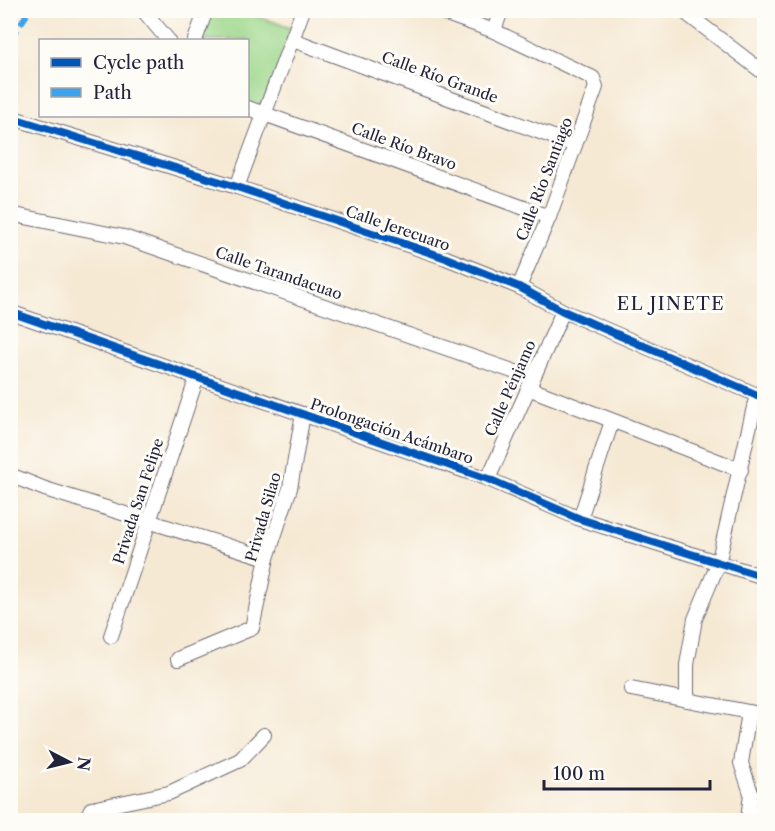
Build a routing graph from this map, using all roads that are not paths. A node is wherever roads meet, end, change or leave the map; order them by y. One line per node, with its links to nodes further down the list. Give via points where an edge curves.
1 (143, 10): 8 (street)
2 (206, 10): 9 (street)
3 (303, 10): 10 (street)
4 (435, 10): 7 (street)
5 (501, 10): 7 (street)
6 (682, 10): 11 (street)
7 (494, 31): 15 (street, Calle Río Santiago, via 596,82)
8 (167, 39)
9 (195, 39)
10 (293, 40): 13 (street); 15 (street, Calle Río Grande)
11 (765, 73)
12 (249, 108): 13 (street, Calle Río Bravo)
13 (266, 114): 16 (street); 18 (street, Calle Río Bravo)
14 (10, 117): 16 (street, Calle Jerecuaro)
15 (575, 145): 18 (street, Calle Río Santiago)
16 (237, 187): 19 (street, Calle Jerecuaro)
17 (10, 214): 23 (street, Calle Tarandacuao, via 124,237)
18 (549, 217): 19 (street, Calle Río Santiago)
19 (519, 287): 20 (street, Calle Jerecuaro)
20 (563, 310): 23 (street, Calle Pénjamo); 24 (street, Calle Jerecuaro)
21 (10, 312): 22 (street, Prolongación Acámbaro)
22 (197, 377): 25 (street, Prolongación Acámbaro); 31 (street, Privada San Felipe)
23 (531, 383): 26 (street, Calle Tarandacuao); 29 (street, Calle Pénjamo)
24 (761, 396): 27 (street)
25 (303, 414): 29 (street, Prolongación Acámbaro); 32 (street, Privada Silao, via 290,488)
26 (612, 421): 27 (street, Calle Tarandacuao); 30 (street)
27 (741, 470): 33 (street)
28 (10, 475): 31 (street)
29 (488, 479): 30 (street, Prolongación Acámbaro)
30 (580, 519): 33 (street, Prolongación Acámbaro)
31 (149, 522): 32 (street); 35 (street, Privada San Felipe)
32 (267, 558): 36 (street, Privada Silao, via 252,628)
33 (718, 564): 34 (street, Prolongación Acámbaro); 38 (street, via 695,619 687,665)
34 (765, 577)
35 (111, 636)
36 (178, 659)
37 (631, 688): 38 (street)
38 (687, 700): 39 (street)
39 (749, 712): 40 (street); 43 (street, via 741,763 751,793)
40 (765, 715)
41 (264, 735): 42 (street, via 240,760 169,793 91,809)
42 (86, 820)
43 (748, 820)

